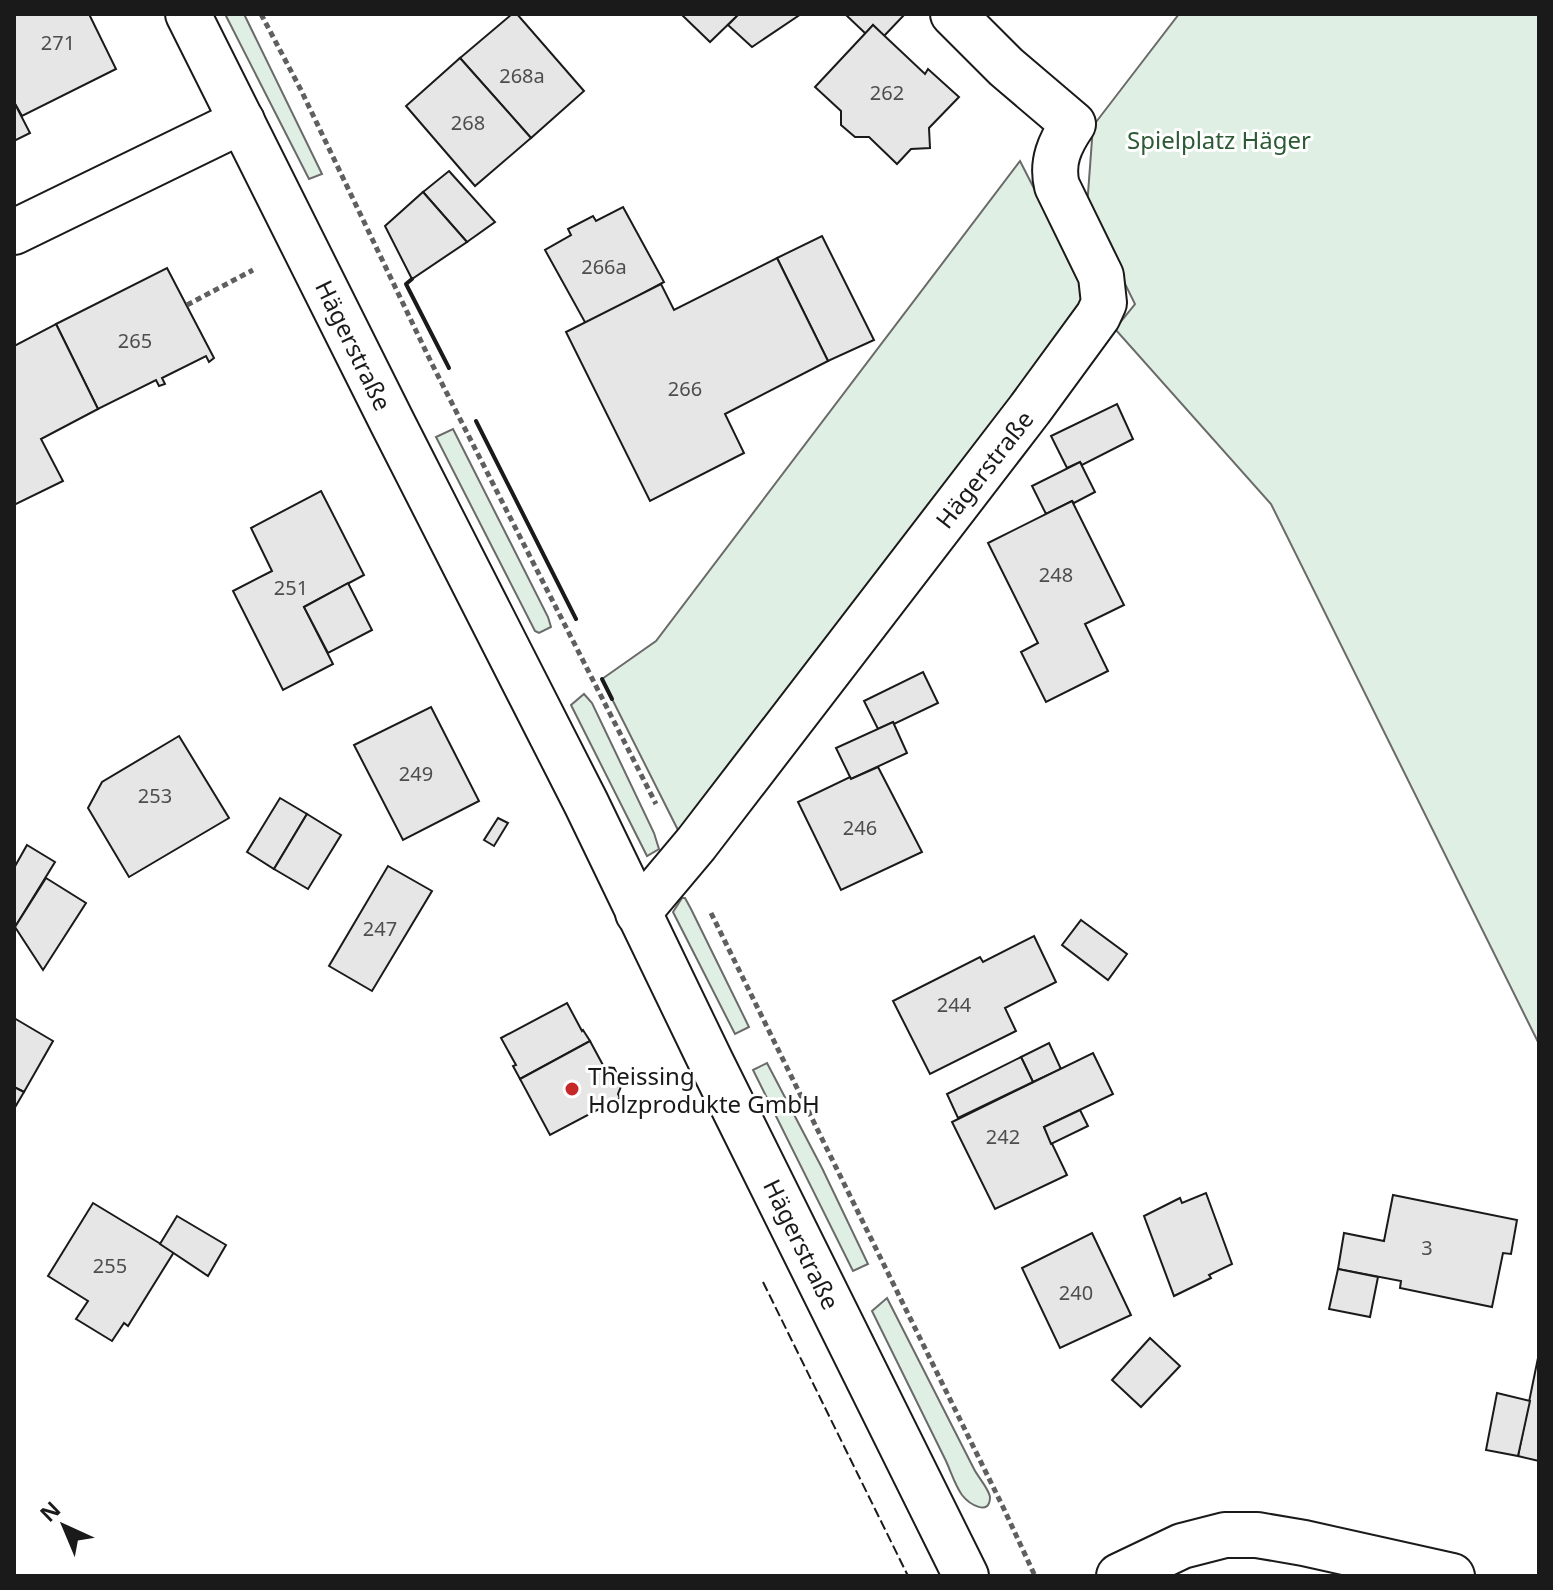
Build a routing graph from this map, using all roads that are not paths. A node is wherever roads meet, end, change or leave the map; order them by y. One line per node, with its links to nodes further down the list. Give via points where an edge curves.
1 (188, 14): 3 (main road, Hägerstraße)
2 (953, 14): 5 (main road, Hägerstraße, via 1073,124 1064,136 1054,173 1101,276 1104,303 1039,396)
3 (242, 121): 4 (main road); 5 (main road, Hägerstraße)
4 (14, 232)
5 (638, 913): 6 (main road, Hägerstraße)
6 (966, 1576)
7 (1119, 1576): 8 (main road, via 1182,1546 1225,1535 1257,1535)
8 (1452, 1576)

